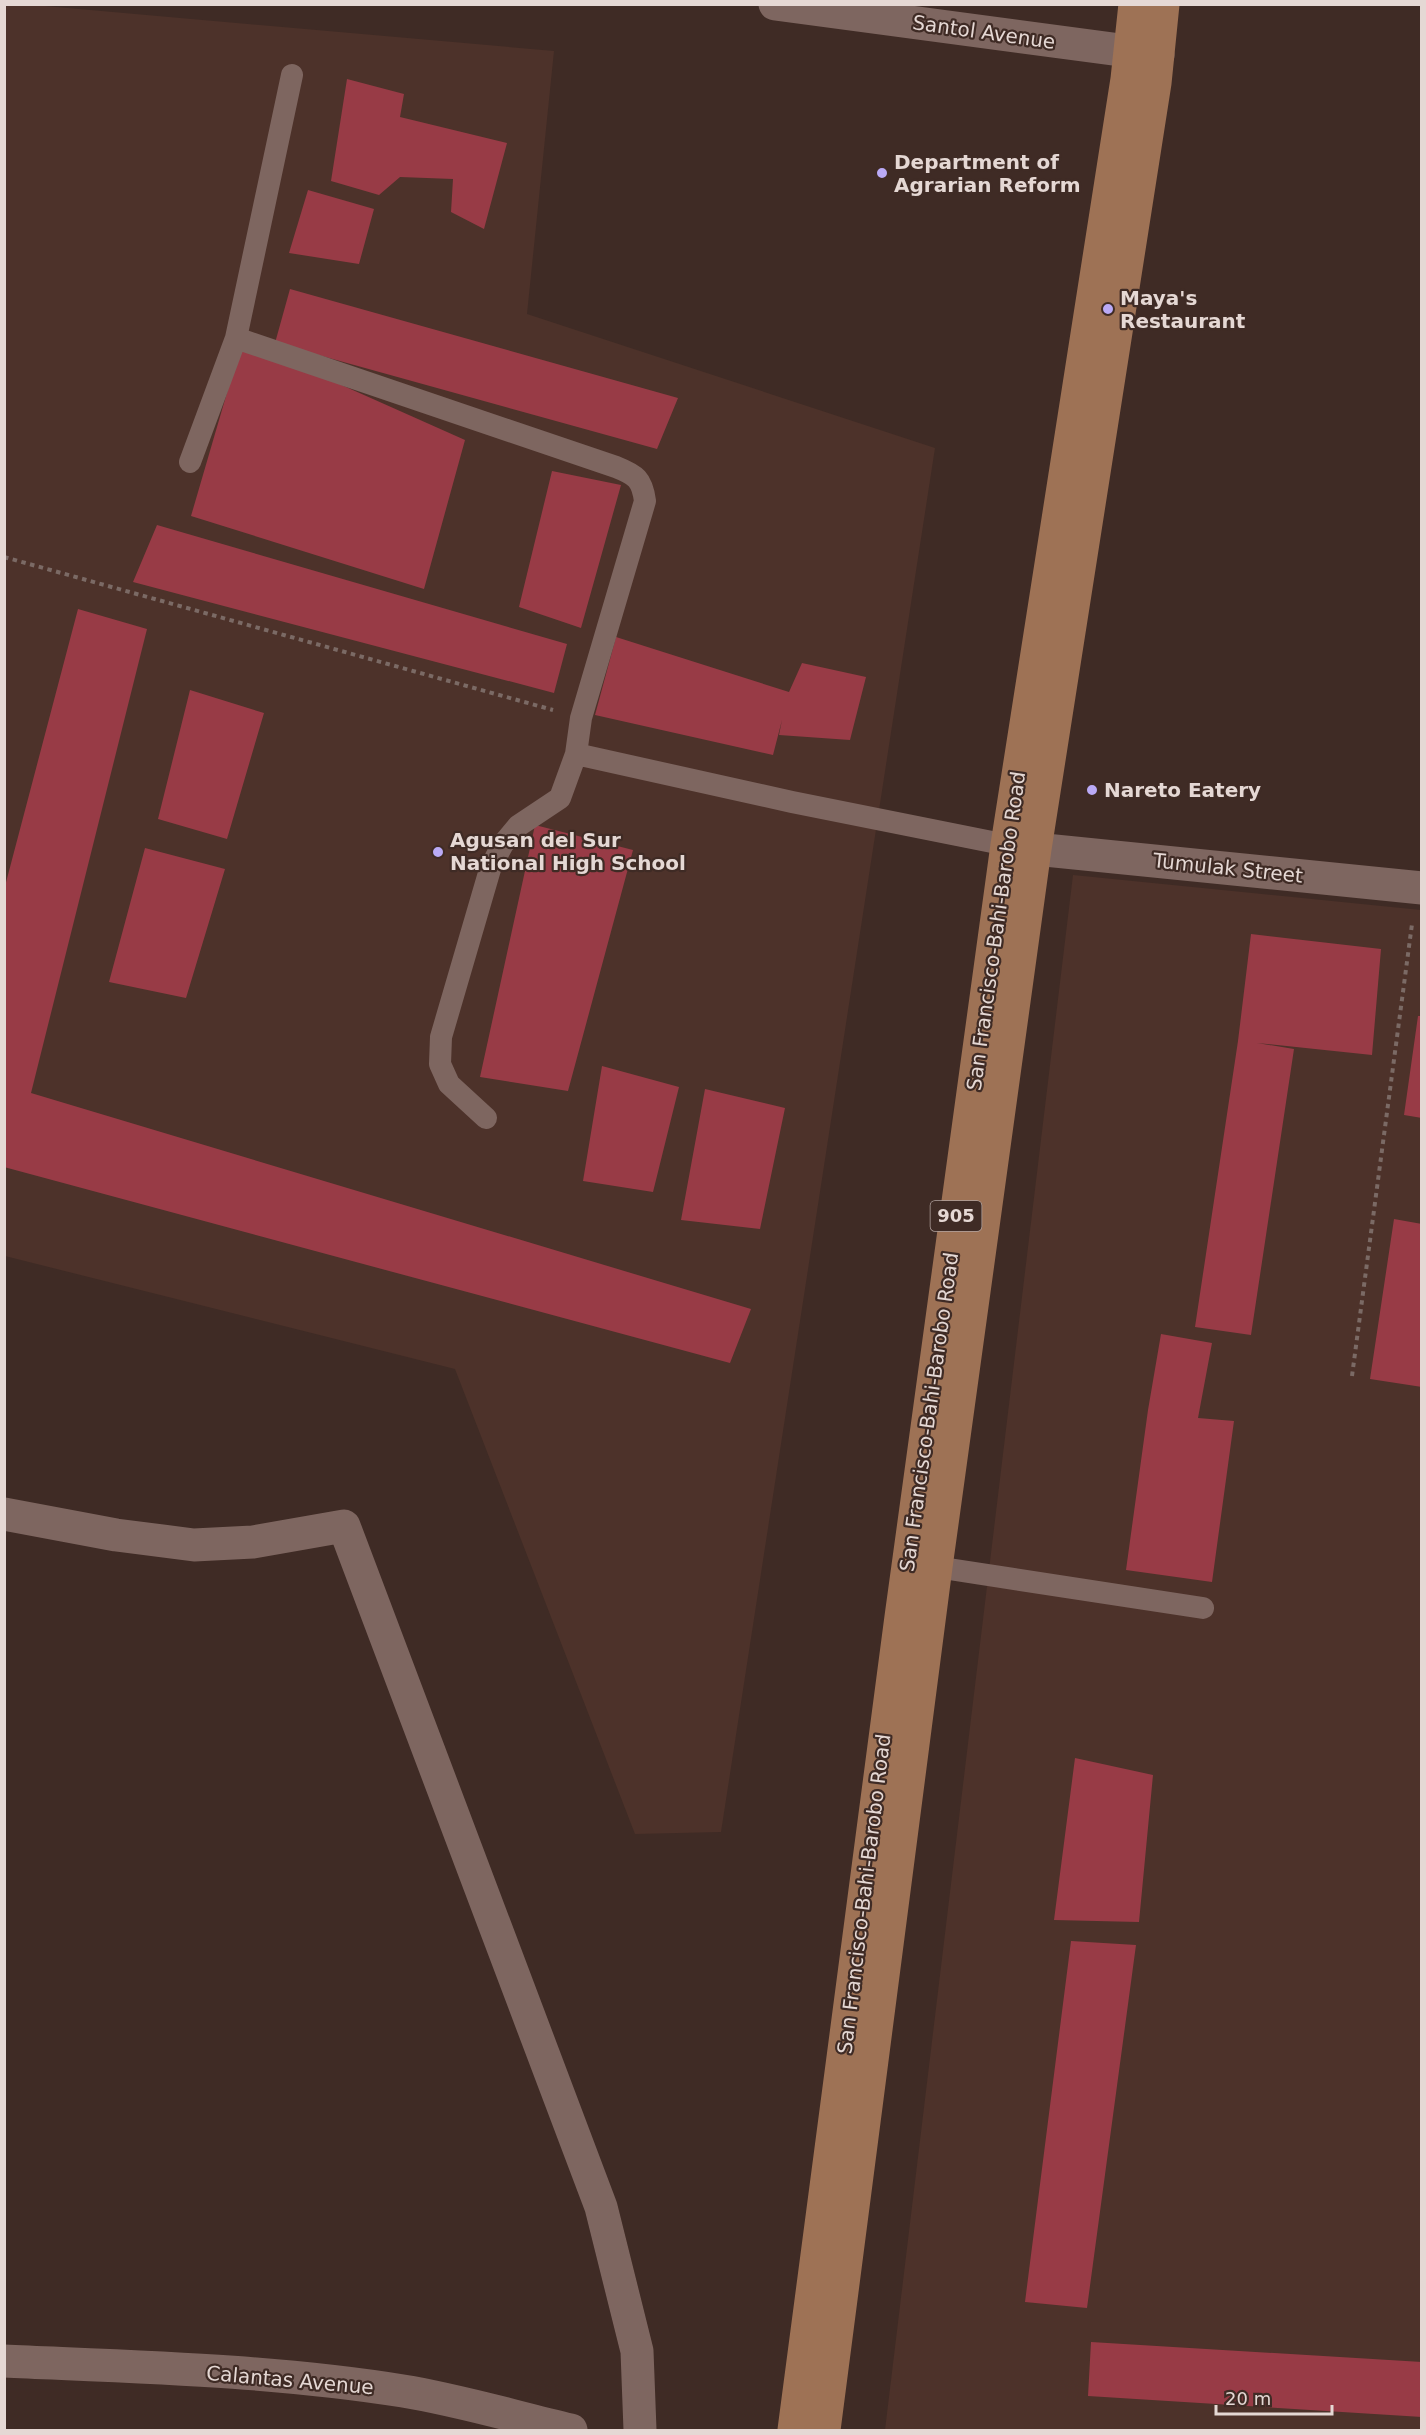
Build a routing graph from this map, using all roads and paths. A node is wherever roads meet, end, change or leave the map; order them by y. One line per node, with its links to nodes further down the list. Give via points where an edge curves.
1 (775, 4): 4 (street, Santol Avenue)
2 (1135, 4): 4 (main road, San Francisco-Bahi-Barobo Road / 905)
3 (1163, 4): 4 (main road, San Francisco-Bahi-Barobo Road / 905)
4 (1143, 53): 11 (main road, San Francisco-Bahi-Barobo Road / 905, via 1123,103)
5 (292, 75): 6 (lane)
6 (236, 338): 7 (lane); 9 (lane, via 632,473 643,485 645,501)
7 (190, 462)
8 (4, 557): 9 (path)
9 (581, 718): 10 (lane)
10 (576, 754): 11 (lane); 13 (lane, via 560,798 518,826 491,866 441,1037 440,1064 449,1084)
11 (1021, 847): 12 (street, Tumulak Street); 16 (main road, San Francisco-Bahi-Barobo Road / 905); 21 (main road, San Francisco-Bahi-Barobo Road / 905, via 905,1585)
12 (1419, 888): 14 (path)
13 (486, 1118)
14 (1352, 1376)
15 (4, 1514): 20 (street, via 194,1545 253,1542 344,1526 601,2207 637,2351)
16 (936, 1567): 17 (lane); 22 (main road, San Francisco-Bahi-Barobo Road / 905)
17 (1203, 1608)
18 (4, 2361): 19 (street, Calantas Avenue, via 229,2373 404,2391)
19 (571, 2430)
20 (640, 2430)
21 (794, 2430)
22 (824, 2430)

